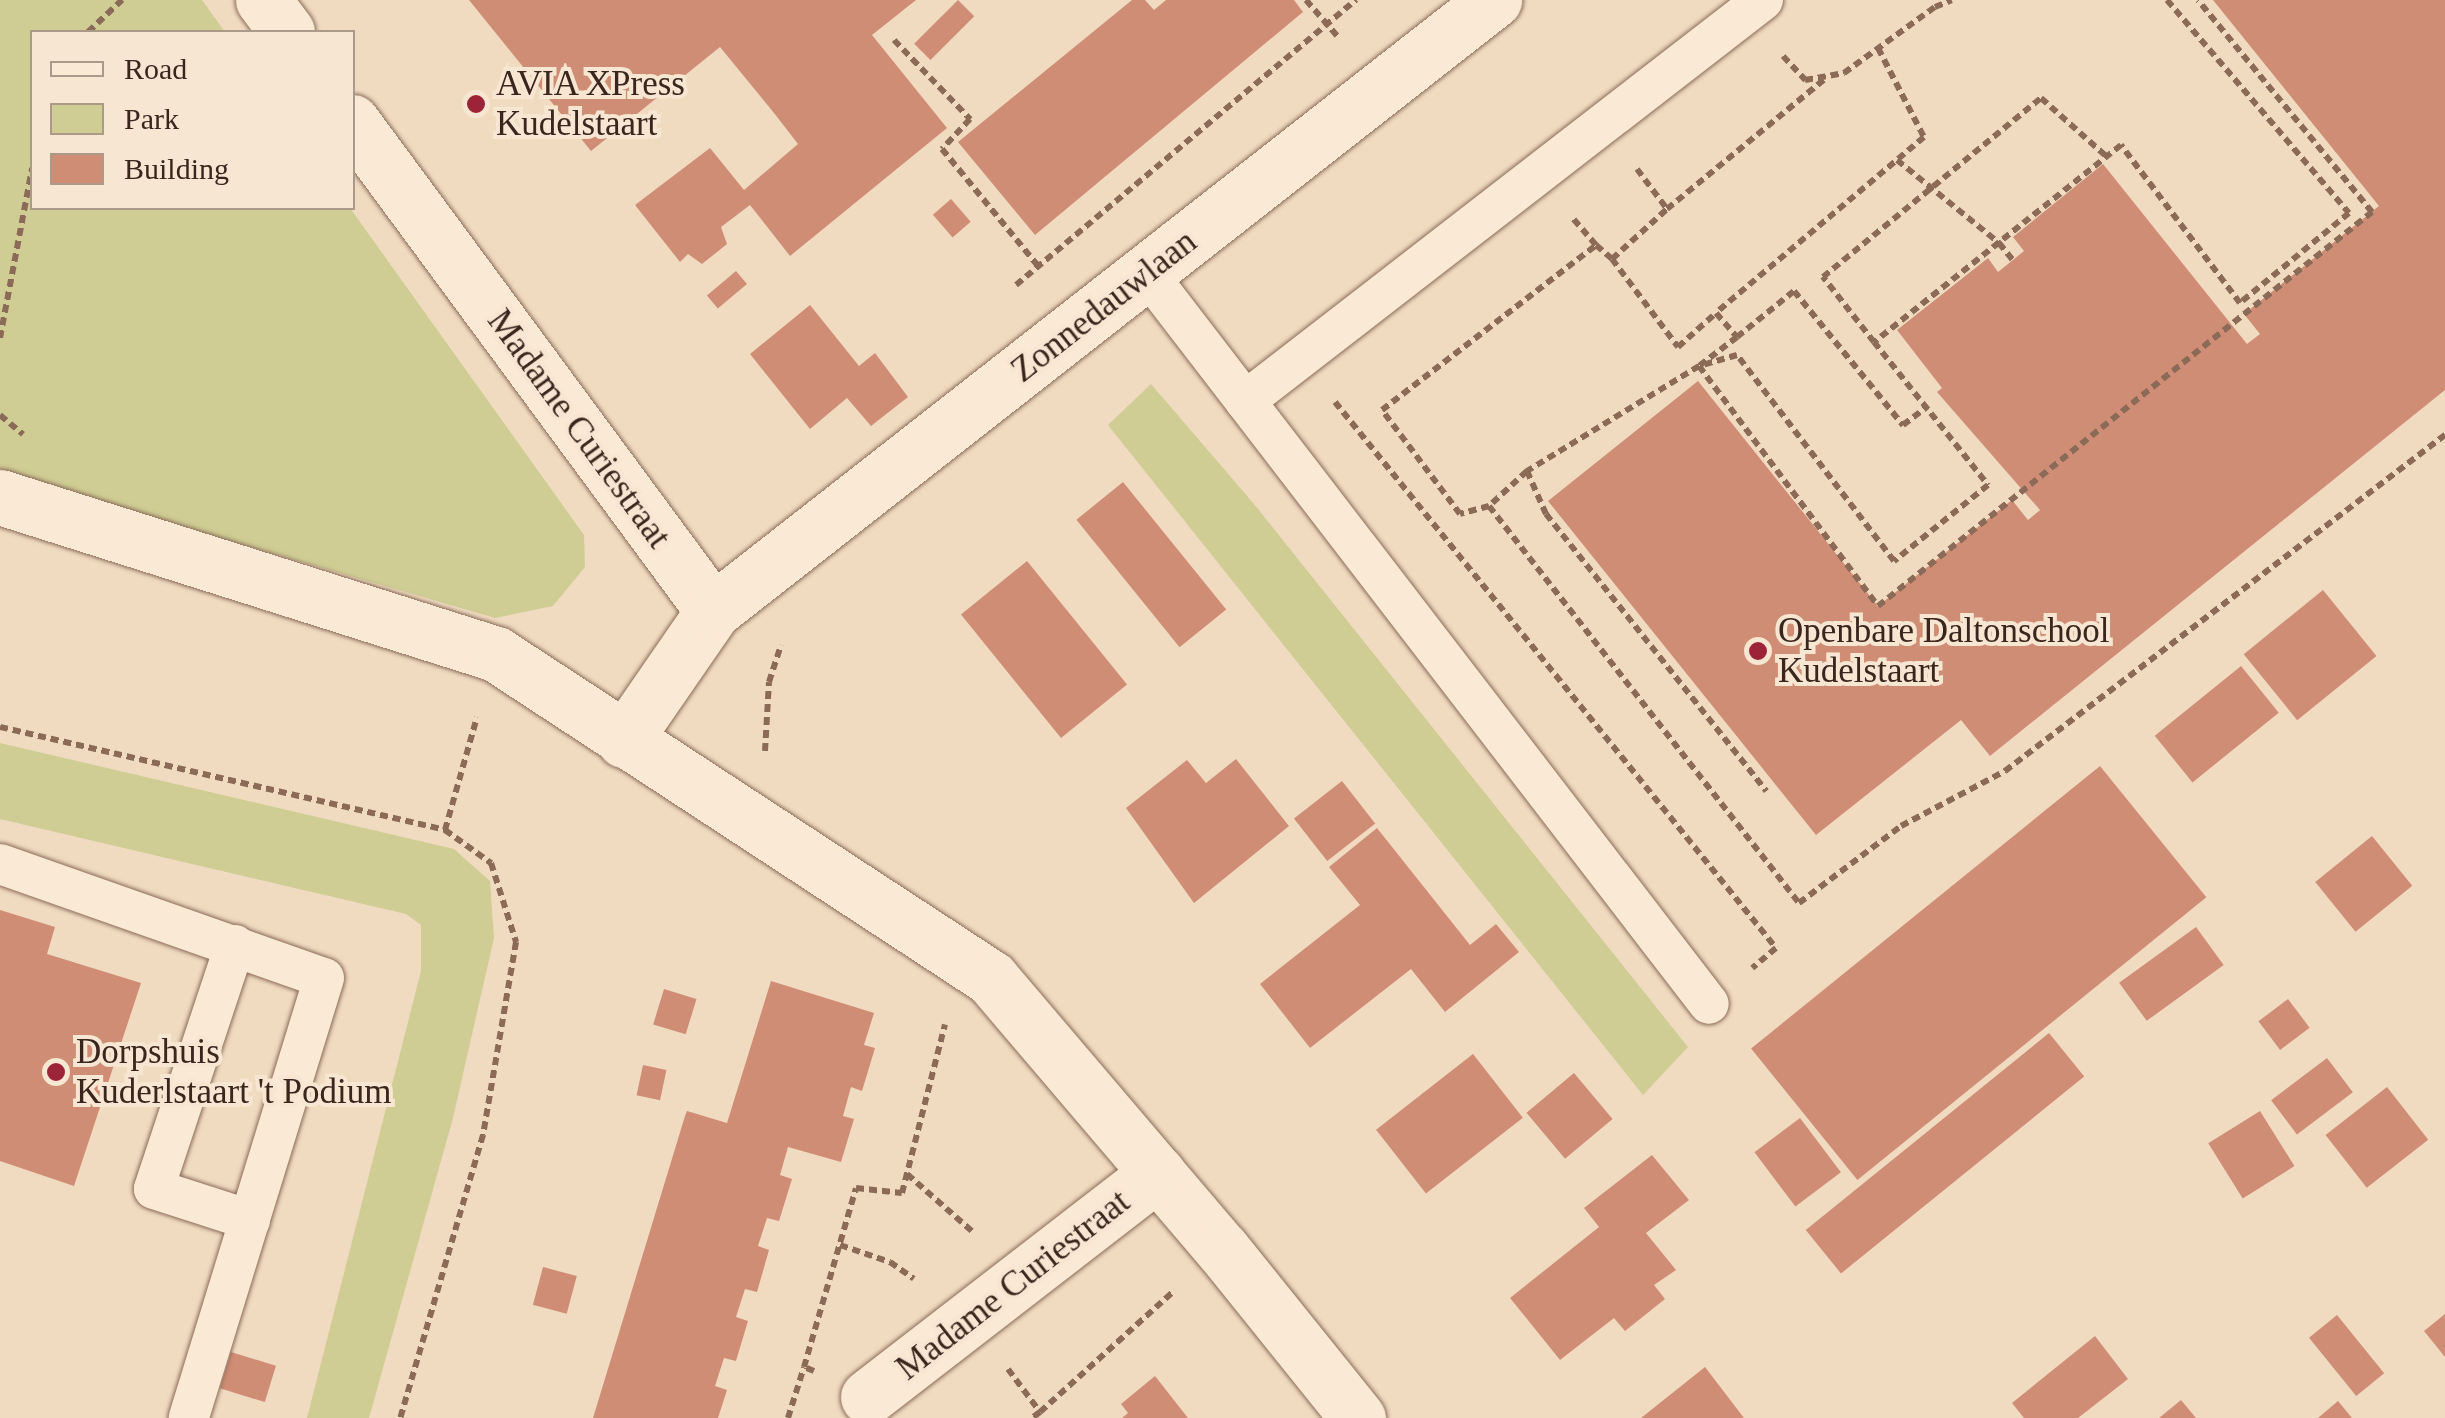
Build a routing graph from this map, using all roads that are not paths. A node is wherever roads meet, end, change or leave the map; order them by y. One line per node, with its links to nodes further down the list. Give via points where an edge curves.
1 (263, 0): 4 (street)
2 (1494, 0): 6 (street, Zonnedauwlaan)
3 (1754, 7): 7 (lane)
4 (286, 30)
5 (355, 126): 9 (street, Madame Curiestraat)
6 (1146, 272): 7 (lane); 9 (street, Zonnedauwlaan)
7 (1245, 401): 13 (lane)
8 (0, 497): 10 (street, Madame Curiestraat, via 496,654)
9 (713, 611): 10 (street)
10 (624, 740): 14 (street, Madame Curiestraat, via 991,978)
11 (0, 864): 12 (lane)
12 (234, 945): 15 (lane, via 324,978); 15 (lane, via 154,1189)
13 (1709, 1004)
14 (1158, 1173): 16 (street, Madame Curiestraat); 18 (street, Madame Curiestraat)
15 (250, 1220): 17 (lane)
16 (868, 1397)
17 (189, 1418)
18 (1358, 1418)

